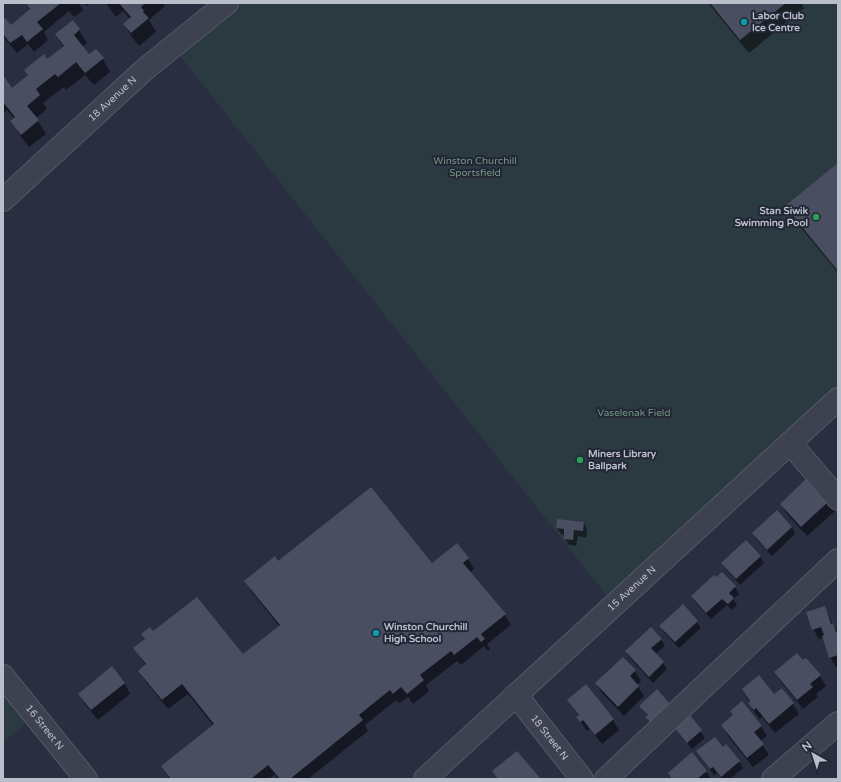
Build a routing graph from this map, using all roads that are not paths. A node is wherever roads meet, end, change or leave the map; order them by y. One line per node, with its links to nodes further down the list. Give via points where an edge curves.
1 (227, 3): 2 (street, 18 Avenue N, via 144,70)
2 (7, 188)
3 (838, 398): 4 (street, 15 Avenue N)
4 (790, 443): 5 (street); 8 (street, 15 Avenue N)
5 (838, 499)
6 (838, 560): 13 (street)
7 (3, 676): 10 (street, 16 Street N)
8 (516, 695): 11 (street, 15 Avenue N); 12 (street, 18 Street N)
9 (838, 723): 14 (street)
10 (86, 779)
11 (425, 779)
12 (582, 779)
13 (606, 779)
14 (772, 779)

